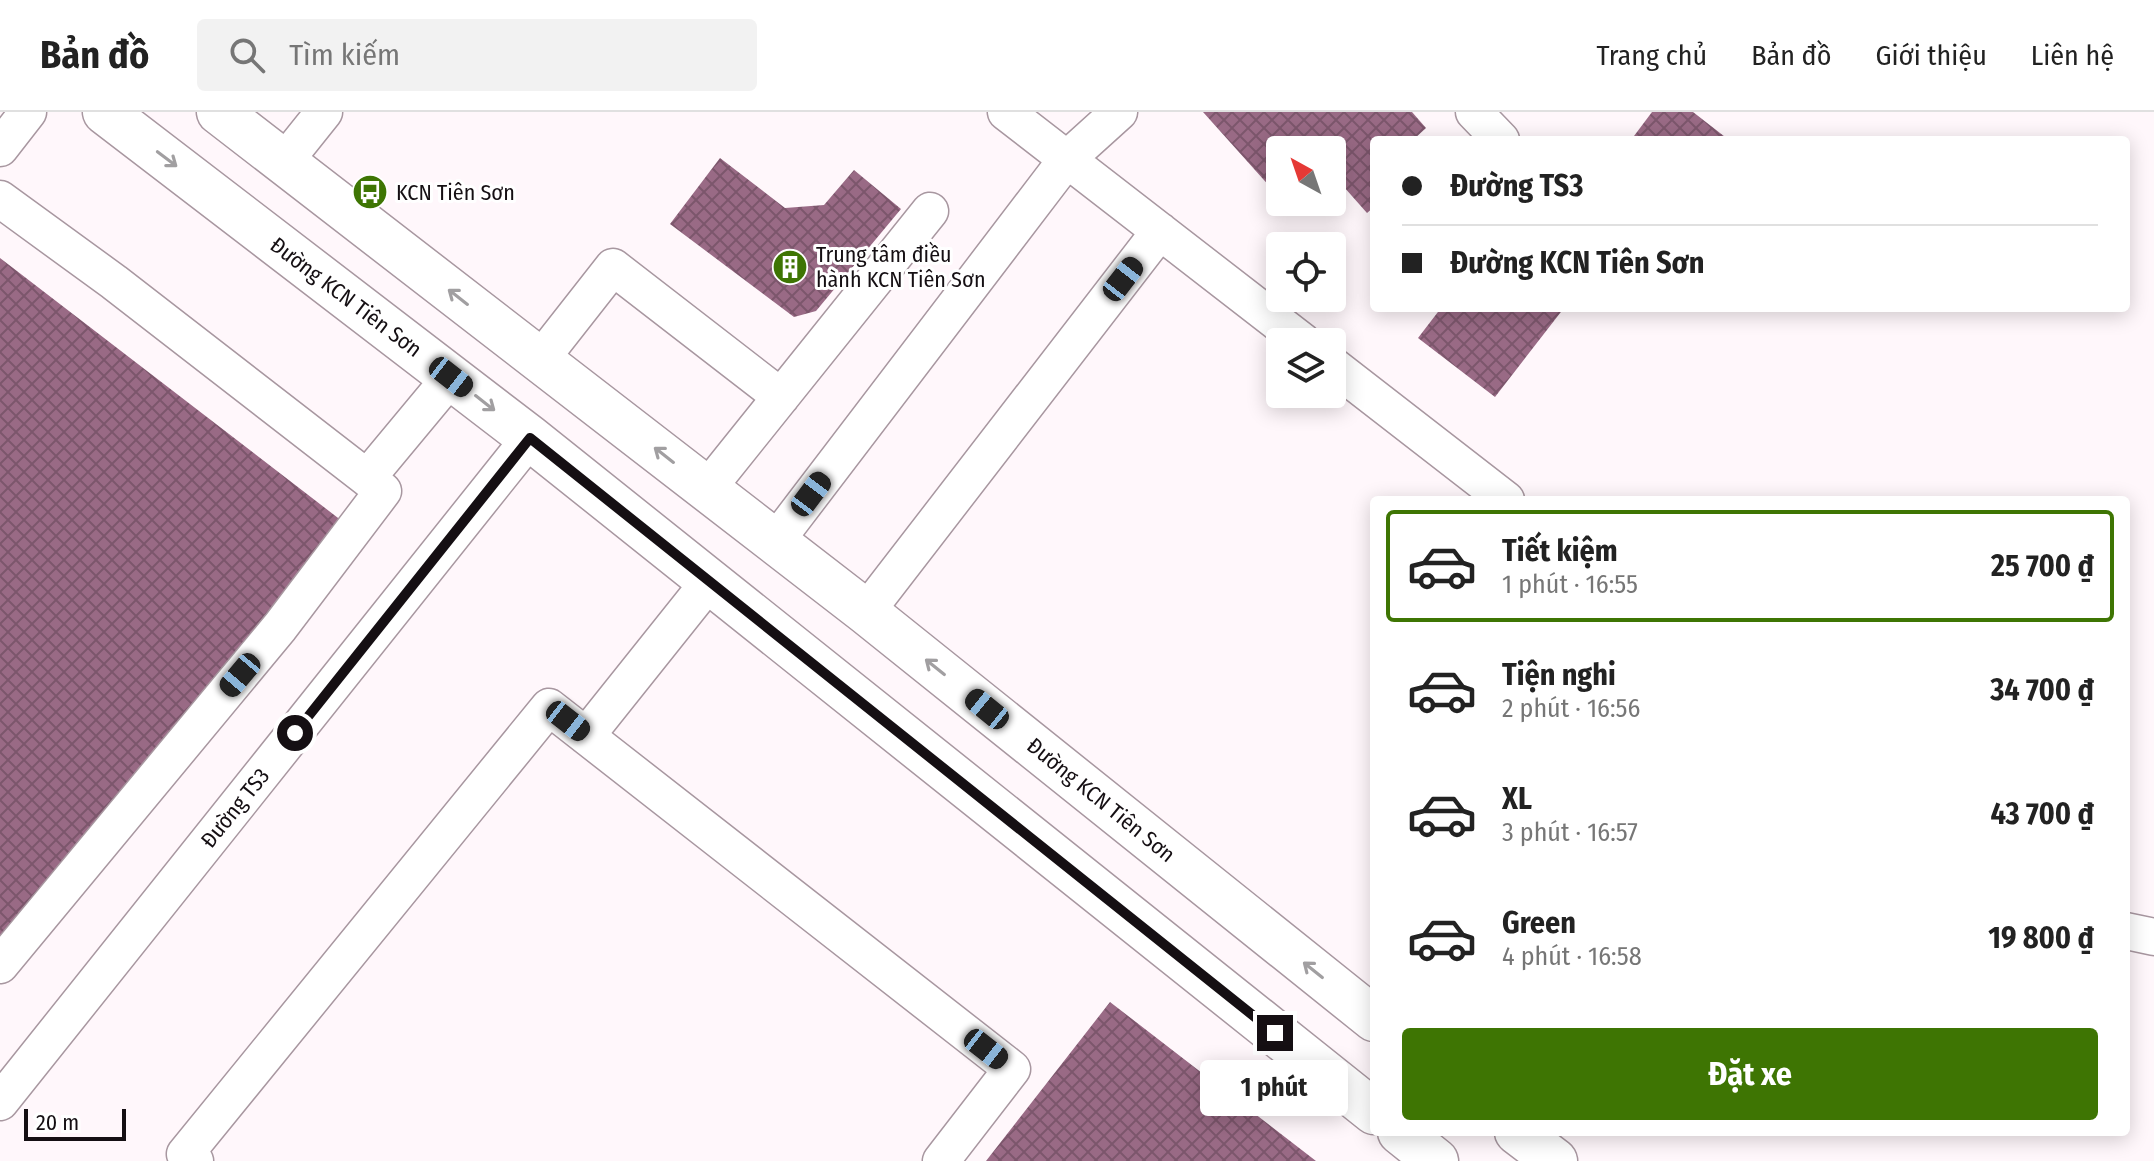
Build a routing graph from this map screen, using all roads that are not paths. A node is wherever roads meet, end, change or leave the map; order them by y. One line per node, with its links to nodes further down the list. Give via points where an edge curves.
1 (28, 112): 9 (street)
2 (105, 112): 18 (main road, Đường KCN Tiên Sơn, one-way to 18)
3 (219, 112): 11 (main road, Đường KCN Tiên Sơn)
4 (324, 112): 11 (street)
5 (1006, 112): 10 (street)
6 (1119, 112): 10 (street)
7 (1474, 112): 8 (street)
8 (1497, 136)
9 (0, 148)
10 (1067, 159): 14 (street); 24 (street)
11 (284, 162): 16 (main road, Đường KCN Tiên Sơn, one-way to 11)
12 (0, 199): 21 (street)
13 (930, 211): 19 (street)
14 (1160, 231): 15 (street); 26 (street)
15 (1285, 328)
16 (556, 373): 19 (street, via 613,267); 20 (main road); 22 (main road, Đường KCN Tiên Sơn, one-way to 16)
17 (1346, 376): 23 (street)
18 (451, 377): 20 (main road, Đường KCN Tiên Sơn, one-way to 20); 21 (street)
19 (781, 397): 22 (street)
20 (530, 438): 25 (main road, Đường KCN Tiên Sơn); 32 (street, Đường TS3)
21 (367, 478): 30 (street, via 383,491 280,627)
22 (707, 489): 24 (main road, Đường KCN Tiên Sơn)
23 (1501, 496)
24 (775, 542): 26 (main road, Đường KCN Tiên Sơn)
25 (709, 582): 27 (street); 33 (main road, Đường KCN Tiên Sơn)
26 (866, 612): 31 (main road, Đường KCN Tiên Sơn, one-way to 26)
27 (586, 736): 37 (street, via 549,707 185,1154); 38 (street, via 1012,1069)
28 (2130, 932): 29 (street)
29 (2154, 937)
30 (0, 965)
31 (1370, 1016)
32 (0, 1102)
33 (1370, 1109)
34 (1405, 1136): 39 (main road)
35 (1507, 1136): 40 (main road)
36 (1522, 1136): 41 (main road)
37 (195, 1161)
38 (941, 1161)
39 (1436, 1161)
40 (1528, 1161)
41 (1555, 1161)

